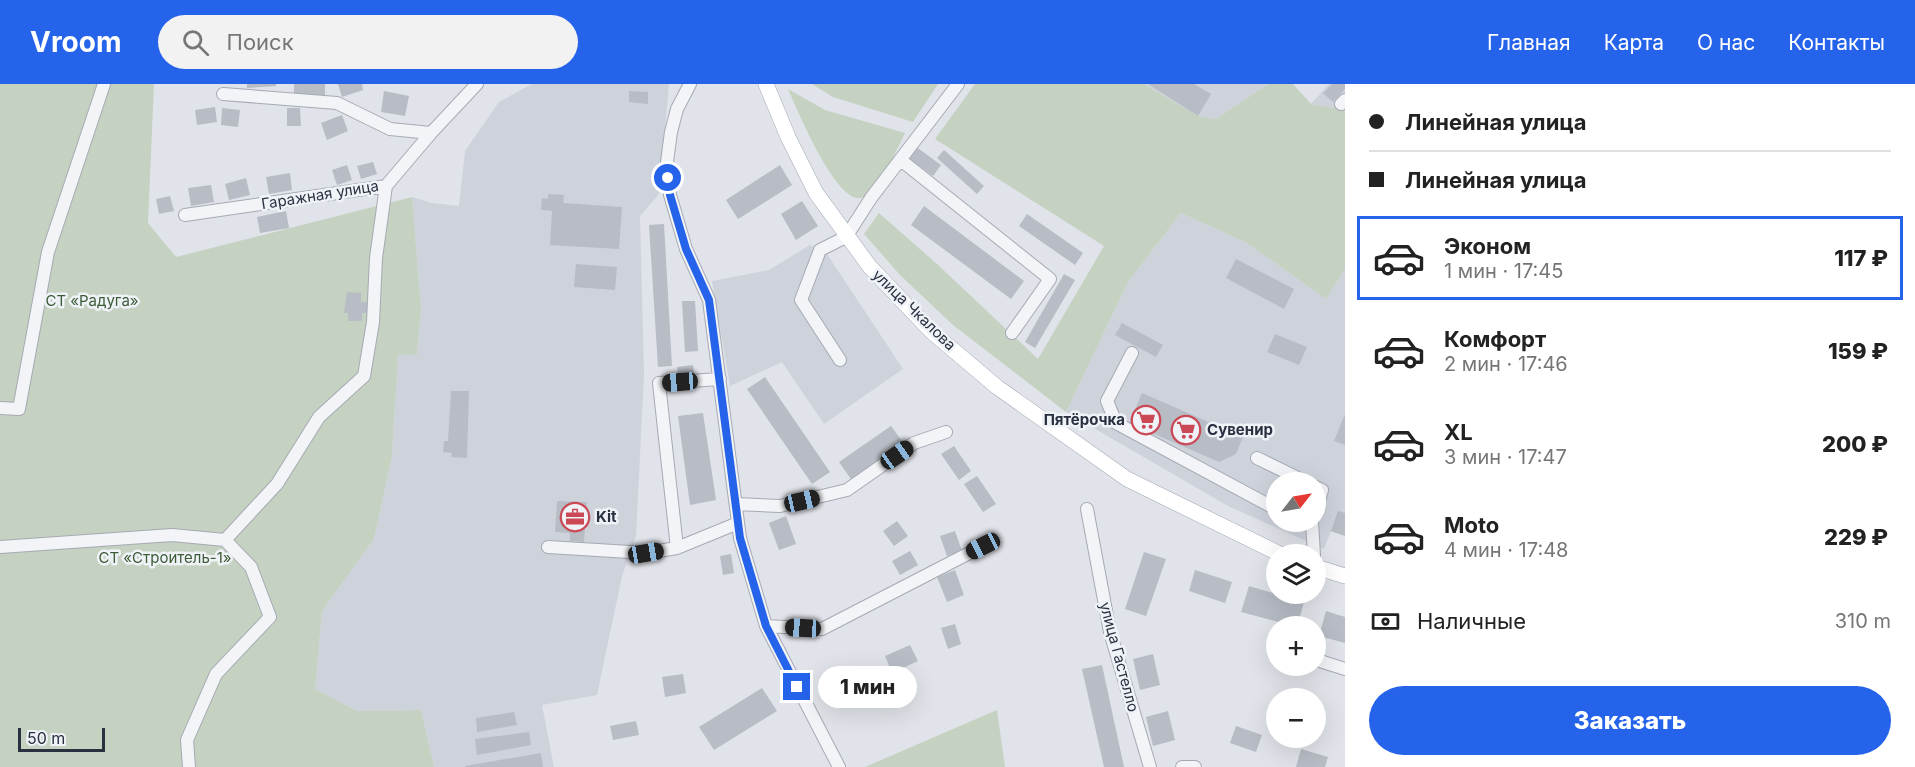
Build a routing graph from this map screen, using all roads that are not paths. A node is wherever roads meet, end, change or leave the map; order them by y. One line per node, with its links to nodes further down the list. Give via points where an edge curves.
1 (104, 84): 16 (street, via 48,252 19,409)
2 (477, 84): 7 (street, Гаражная улица)
3 (690, 84): 15 (street, via 671,132 667,162 670,195 686,249 709,300)
4 (766, 84): 11 (main road, улица Чкалова, via 816,193)
5 (958, 84): 8 (street)
6 (223, 94): 7 (street, via 337,104 390,129)
7 (431, 133): 9 (street, Гаражная улица)
8 (902, 161): 11 (street, via 871,198); 12 (street, via 1050,279)
9 (386, 186): 10 (street, Гаражная улица); 24 (street, via 364,376 319,417 277,484)
10 (185, 215)
11 (846, 237): 14 (street, via 820,250 801,300); 27 (main road, улица Чкалова, via 932,332 997,387 1127,479)
12 (1012, 333)
13 (1132, 353): 21 (street, via 1107,401 1116,423)
14 (840, 360)
15 (720, 379): 20 (street); 29 (street, via 659,383)
16 (0, 408)
17 (946, 432): 20 (street, via 914,443 847,490 780,506)
18 (1257, 458): 19 (street)
19 (1286, 472)
20 (736, 504): 23 (street)
21 (1266, 504)
22 (1087, 509): 37 (street, улица Гастелло, via 1110,632)
23 (738, 523): 29 (street); 32 (street)
24 (225, 540): 26 (street, via 172,535); 35 (street, via 251,567 270,617 216,674 187,740)
25 (983, 546): 32 (street, via 822,629)
26 (0, 547)
27 (1266, 547)
28 (548, 548): 29 (street, via 646,553)
29 (677, 548)
30 (1326, 570): 31 (main road)
31 (1345, 576)
32 (766, 626): 36 (street)
33 (1326, 663): 34 (street)
34 (1345, 669)
35 (189, 767)
36 (839, 767)
37 (1150, 767)
38 (1182, 767): 39 (street)
39 (1195, 767)

